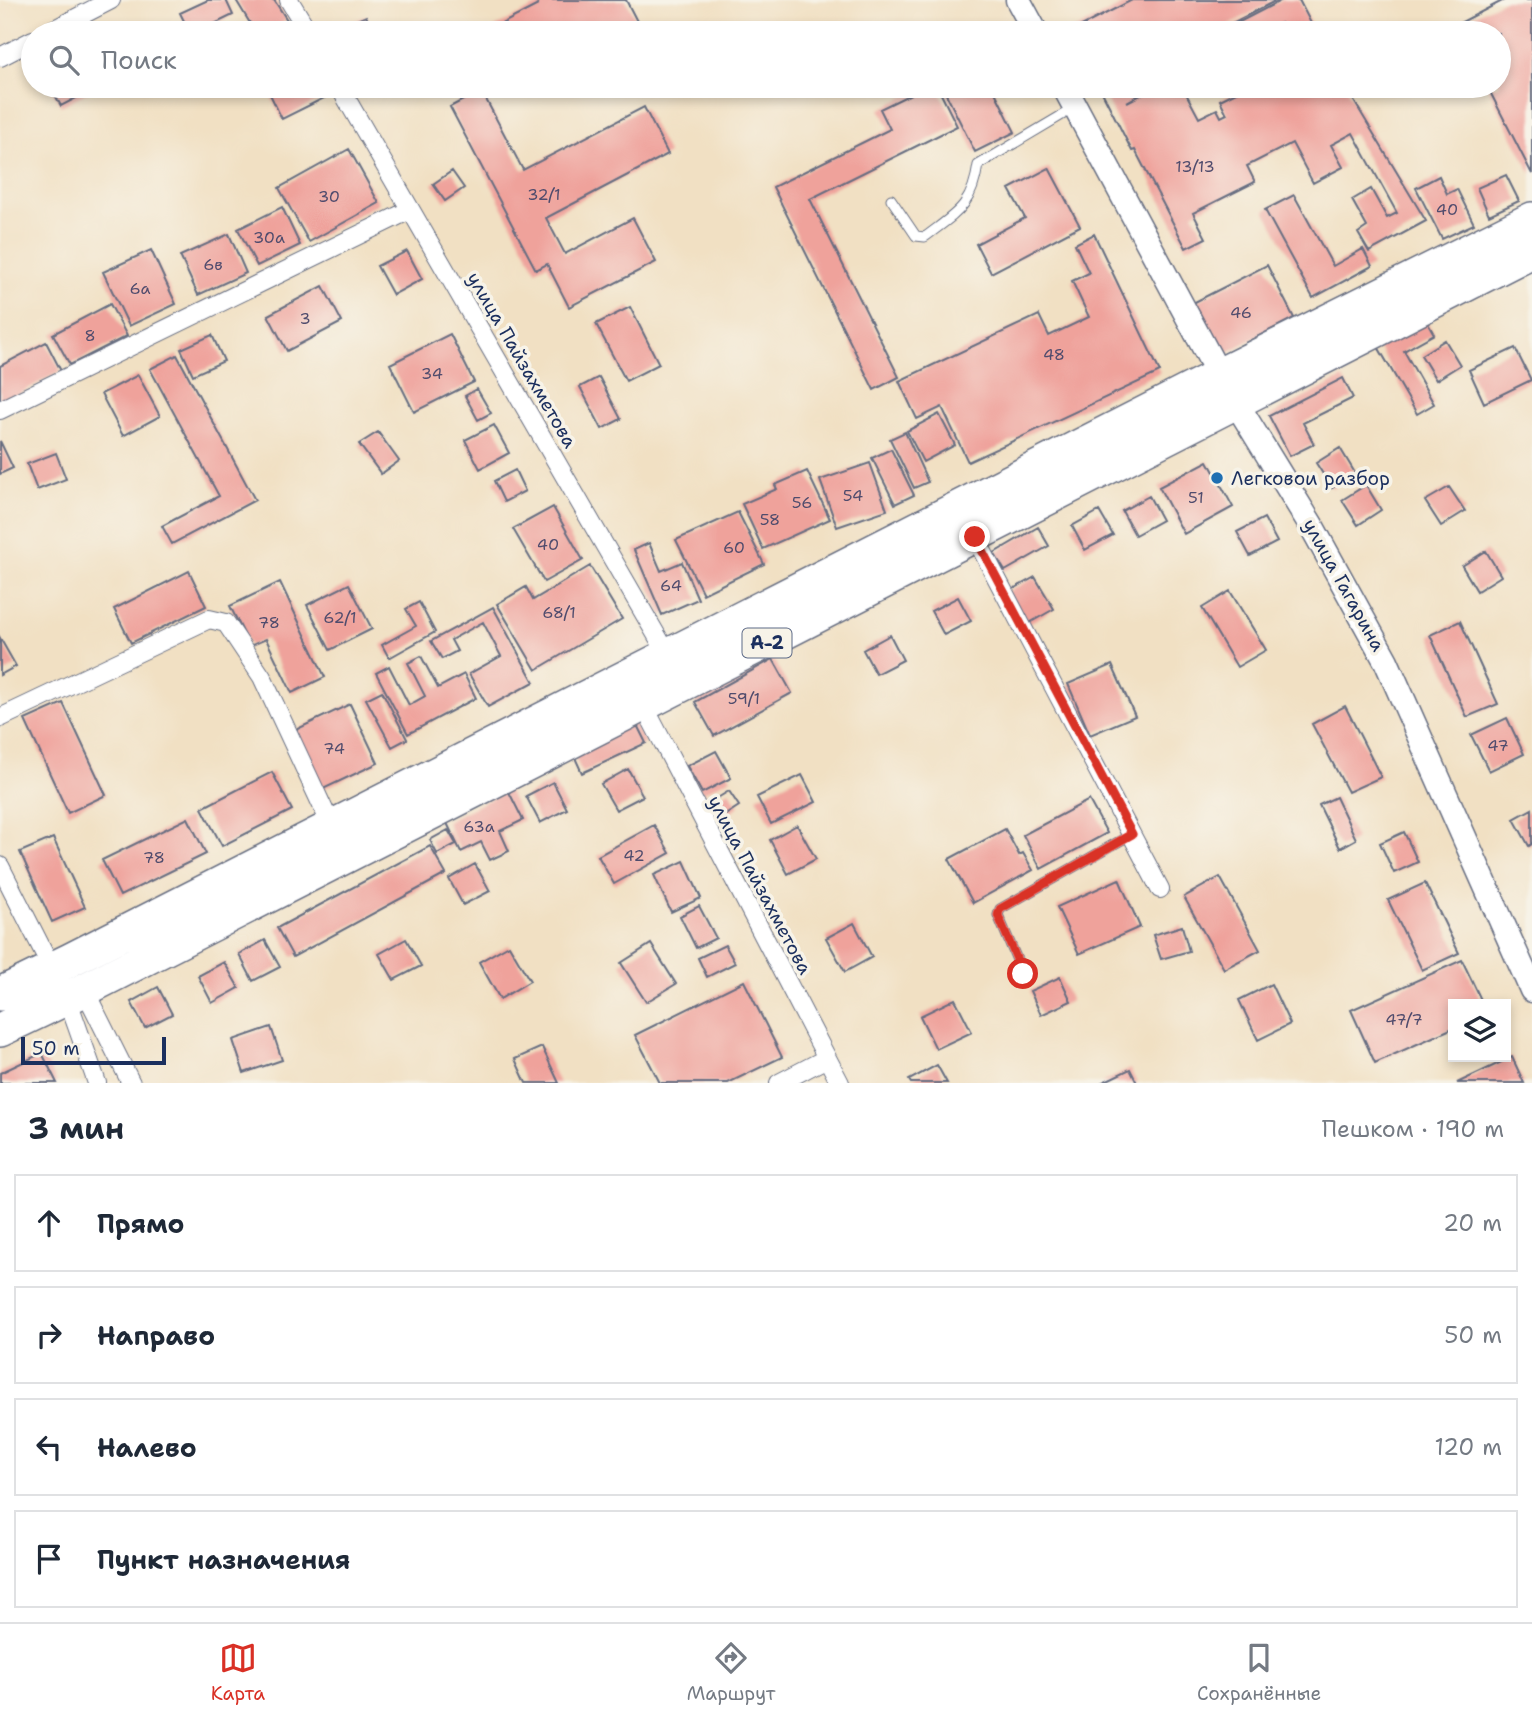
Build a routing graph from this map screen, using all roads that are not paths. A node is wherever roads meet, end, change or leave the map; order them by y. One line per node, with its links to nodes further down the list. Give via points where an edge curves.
1 (111, 0): 4 (street)
2 (289, 0): 5 (street)
3 (1018, 0): 6 (street)
4 (70, 21)
5 (302, 21)
6 (1029, 21)
7 (21, 46): 8 (street)
8 (0, 57)
9 (346, 98): 13 (street, улица Пайзахметова)
10 (1067, 98): 12 (lane, via 978,165 964,206 925,237 916,236)
11 (1071, 98): 16 (street, улица Гагарина)
12 (891, 199)
13 (410, 210): 18 (street); 20 (street, улица Пайзахметова)
14 (1532, 219): 16 (highway, A-2)
15 (1532, 251): 17 (highway, A-2)
16 (1219, 375): 17 (street, улица Гагарина); 20 (highway, A-2)
17 (1237, 404): 19 (highway, A-2); 29 (street, улица Гагарина, via 1386,661)
18 (0, 410)
19 (975, 537): 21 (highway, A-2); 24 (street)
20 (668, 655): 23 (highway, A-2)
21 (643, 706): 31 (highway, A-2); 33 (street, улица Пайзахметова)
22 (0, 718): 23 (street, via 209,619 226,624 262,677)
23 (332, 827): 27 (highway, A-2)
24 (1132, 834): 26 (street); 28 (lane, via 1000,909 998,915)
25 (0, 866): 27 (street)
26 (1160, 889)
27 (62, 964): 30 (highway, A-2); 31 (street)
28 (1023, 974)
29 (1532, 990)
30 (0, 994)
31 (76, 994): 32 (highway, A-2); 34 (street); 35 (street)
32 (0, 1030)
33 (827, 1058): 36 (street); 37 (street, улица Пайзахметова)
34 (97, 1083)
35 (131, 1083)
36 (779, 1083)
37 (840, 1083)

